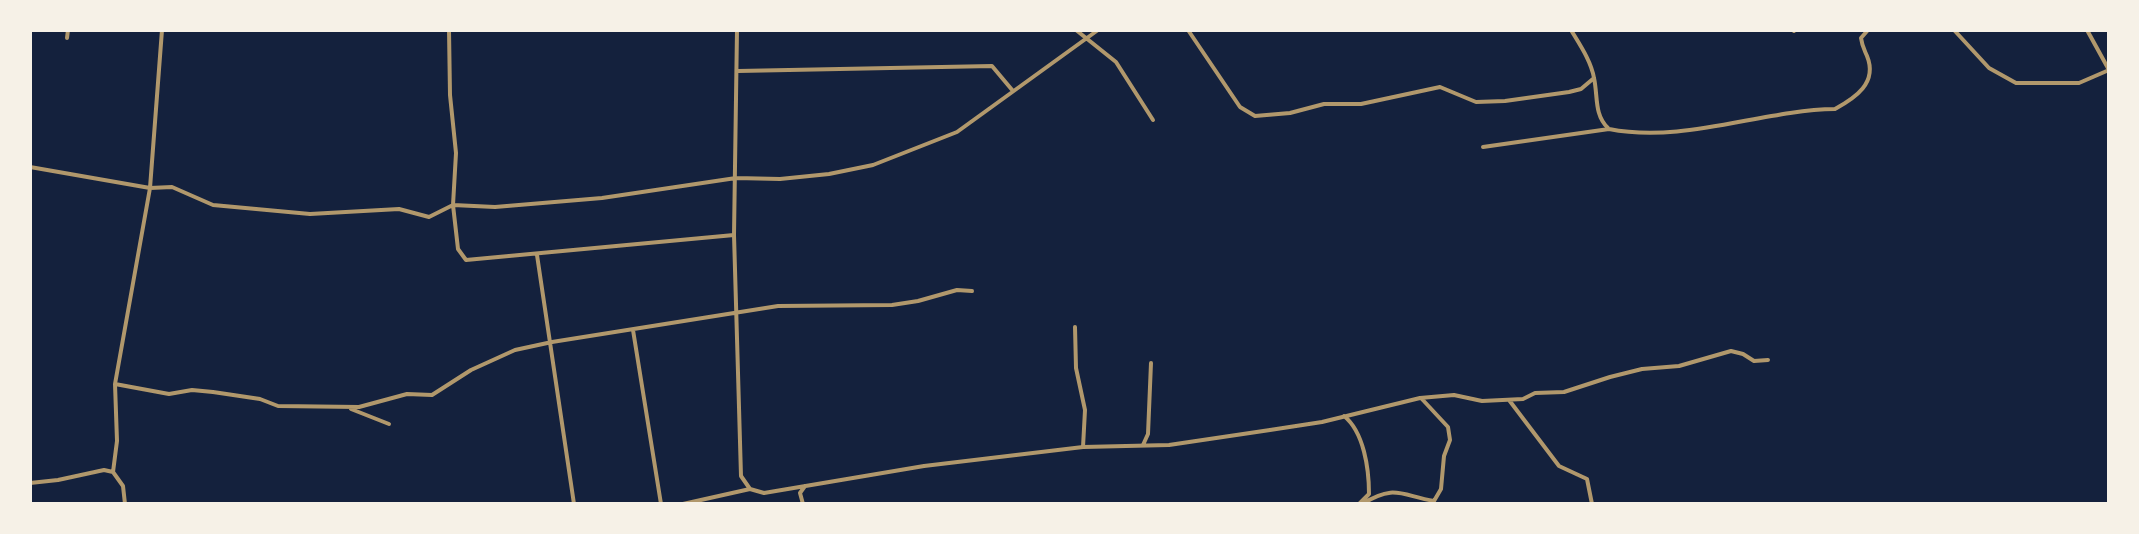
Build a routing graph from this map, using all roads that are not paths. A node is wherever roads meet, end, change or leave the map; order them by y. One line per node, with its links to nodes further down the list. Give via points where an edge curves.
1 (68, 30): 14 (street)
2 (162, 30): 25 (street)
3 (261, 30): 4 (street)
4 (276, 30)
5 (449, 30): 26 (street, via 456,153)
6 (737, 30): 17 (street)
7 (1076, 30): 15 (street)
8 (1098, 30): 15 (street)
9 (1188, 30): 18 (street, via 1240,107 1255,116 1290,113 1324,104 1361,104 1440,87 1476,102 1505,101 1581,89)
10 (1571, 30): 18 (street)
11 (1868, 30): 21 (street, via 1861,38 1869,64 1865,86 1854,99 1835,109 1684,130 1626,133)
12 (1954, 30): 16 (street, via 1989,68 2016,83 2079,83)
13 (2086, 30): 16 (street)
14 (67, 38)
15 (1085, 38): 19 (street); 20 (street, via 1116,62)
16 (2109, 70)
17 (738, 71): 19 (street, via 915,69 977,64 992,66); 24 (street)
18 (1594, 78): 21 (street, via 1596,102 1602,122)
19 (1012, 91): 24 (street, via 957,132 873,165 780,179)
20 (1153, 120)
21 (1609, 129): 22 (street)
22 (1483, 147)
23 (30, 167): 25 (street)
24 (736, 178): 26 (street, via 602,198 495,207); 27 (street)
25 (150, 188): 26 (street, via 172,187 213,205 279,213 399,209 429,217); 36 (street)
26 (453, 205): 28 (street, via 458,249 466,260)
27 (734, 235): 28 (street); 30 (street)
28 (537, 255): 33 (street)
29 (972, 291): 30 (street, via 957,290 892,305 778,306)
30 (736, 313): 32 (street); 47 (street, via 741,476)
31 (1075, 327): 43 (street, via 1076,368 1085,410)
32 (633, 330): 33 (street); 50 (street)
33 (552, 342): 39 (street, via 515,350 471,370 432,396 407,394); 49 (street)
34 (1768, 360): 38 (street, via 1755,361 1731,351 1679,366 1620,375 1564,392)
35 (1150, 363): 42 (street, via 1148,434)
36 (115, 384): 39 (street, via 168,394 213,392 260,399 278,406); 44 (street, via 117,441)
37 (1420, 398): 38 (street, via 1454,395 1482,401); 40 (street); 53 (street, via 1448,427 1450,440 1444,456 1441,489 1434,501 1392,491)
38 (1509, 399): 54 (street, via 1559,466 1587,479)
39 (348, 407): 41 (street)
40 (1343, 416): 42 (street, via 1169,445); 53 (street, via 1355,425 1369,479 1369,494)
41 (389, 424)
42 (1143, 445): 43 (street)
43 (1083, 447): 46 (street)
44 (112, 472): 45 (street, via 104,470); 48 (street, via 123,486)
45 (30, 483)
46 (805, 485): 47 (street, via 764,493); 52 (street, via 800,493)
47 (750, 489): 51 (street)
48 (125, 504)
49 (574, 504)
50 (661, 504)
51 (684, 504)
52 (803, 504)
53 (1361, 504)
54 (1592, 504)

